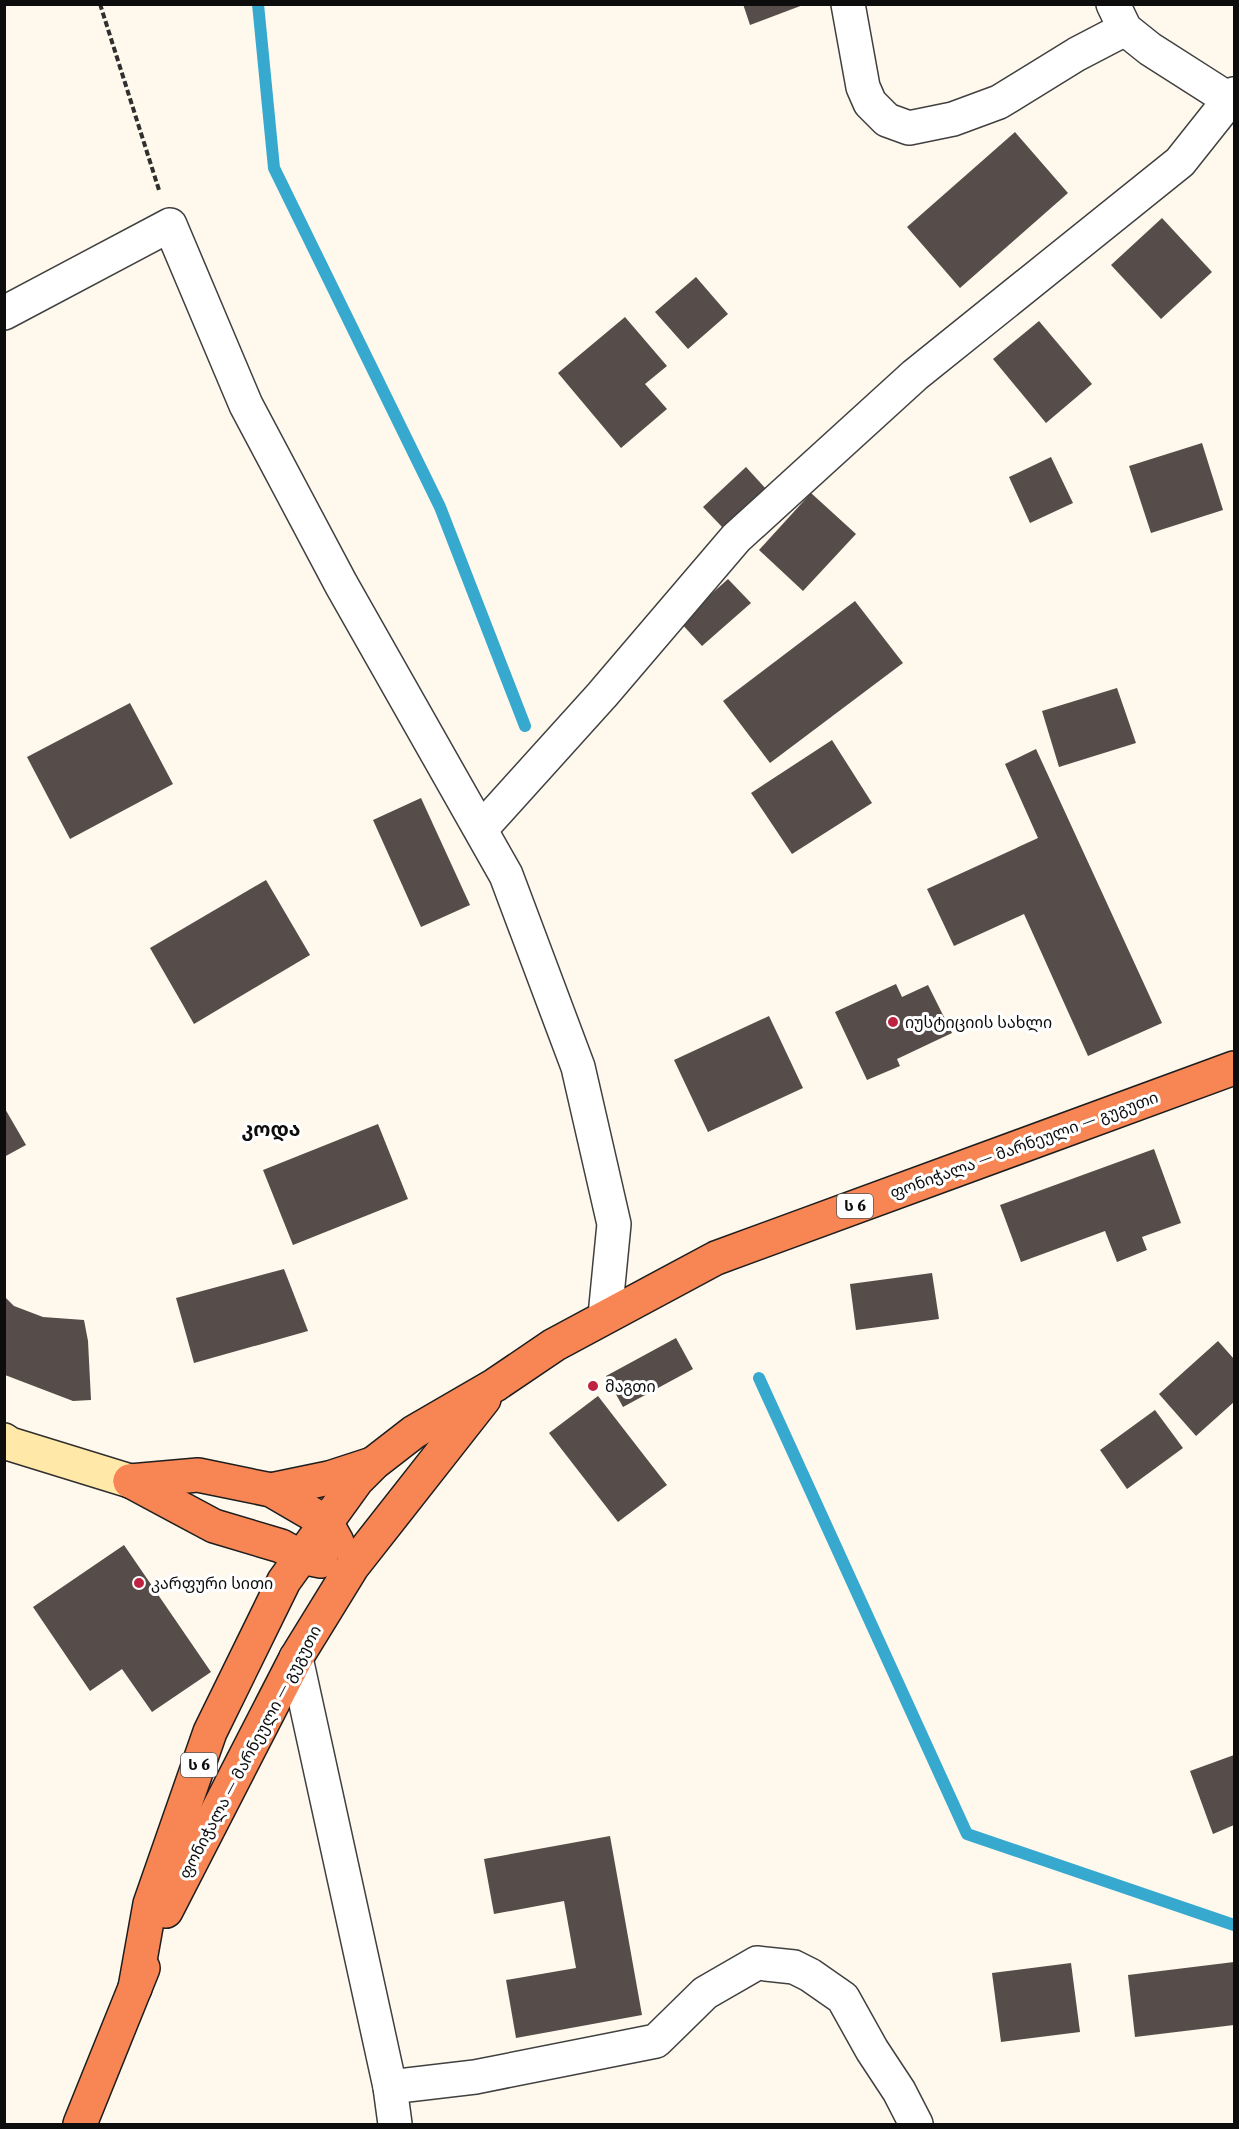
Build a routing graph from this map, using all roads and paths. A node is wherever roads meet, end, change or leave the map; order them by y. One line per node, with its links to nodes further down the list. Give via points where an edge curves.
1 (100, 4): 5 (path)
2 (848, 4): 3 (street, via 863,87 870,103 887,120 909,128 953,119 999,102 1077,54)
3 (1119, 16): 4 (street, via 1150,49)
4 (1232, 97): 7 (street, via 1180,162 915,375 736,538 602,695)
5 (170, 225): 6 (street); 7 (street, via 246,405 341,584)
6 (4, 313)
7 (480, 829): 9 (street, via 506,875 578,1067 614,1224)
8 (1234, 1068): 9 (highway, ფონიჭალა — მარნეული — გუგუთი / ს 6, via 716,1257)
9 (605, 1316): 10 (highway, ფონიჭალა — მარნეული — გუგუთი / ს 6)
10 (495, 1385): 12 (highway, ფონიჭალა — მარნეული — გუგუთი / ს 6, via 414,1432); 17 (highway, ფონიჭალა — მარნეული — გუგუთი / ს 6)
11 (6, 1444): 13 (street)
12 (374, 1463): 14 (highway, via 329,1478); 15 (highway, ფონიჭალა — მარნეული — გუგუთი / ს 6)
13 (130, 1481): 14 (highway, via 198,1475); 16 (highway, via 214,1527 281,1546)
14 (271, 1490): 15 (highway)
15 (326, 1522): 16 (highway, ფონიჭალა — მარნეული — გუგუთი / ს 6); 17 (highway)
16 (301, 1557): 17 (highway); 19 (highway, ფონიჭალა — მარნეული — გუგუთი / ს 6, via 284,1581 210,1732 150,1904)
17 (352, 1567): 18 (highway, ფონიჭალა — მარნეული — გუგუთი / ს 6)
18 (296, 1658): 19 (highway, ფონიჭალა — მარნეული — გუგუთი / ს 6, via 166,1912); 20 (street)
19 (135, 1988): 21 (highway, ფონიჭალა — მარნეული — გუგუთი / ს 6)
20 (390, 2087): 22 (street); 23 (street, via 475,2077 656,2041 705,1993 757,1963 794,1967 843,1998)
21 (80, 2124)
22 (396, 2124)
23 (916, 2124)

